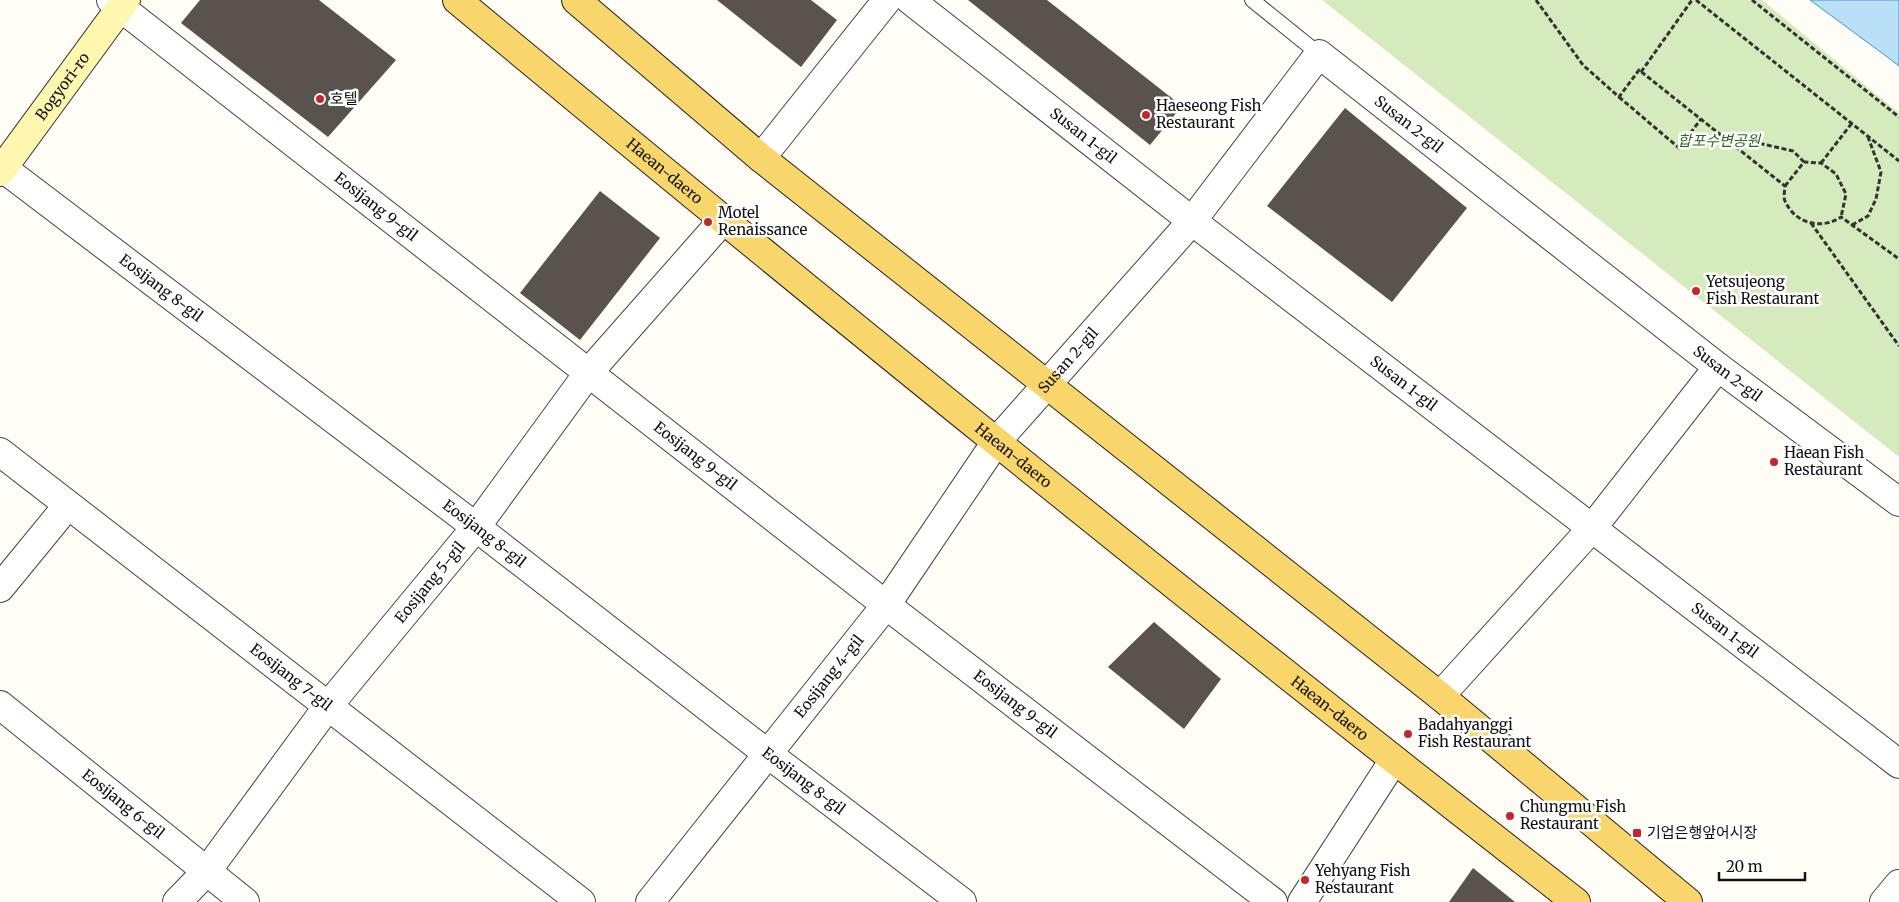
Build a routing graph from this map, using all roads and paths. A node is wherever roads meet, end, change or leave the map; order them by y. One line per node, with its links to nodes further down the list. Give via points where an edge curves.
1 (457, 0): 25 (main road, Haean-daero)
2 (576, 0): 18 (main road)
3 (887, 0): 18 (street)
4 (910, 0): 26 (street, Susan 1-gil)
5 (1252, 0): 10 (lane)
6 (1536, 0): 12 (path, via 1583,65)
7 (1694, 0): 11 (path); 15 (path)
8 (1752, 0): 13 (path)
9 (119, 2): 22 (main road, Bogyori-ro); 32 (street, Eosijang 9-gil)
10 (1319, 54): 26 (street, Susan 2-gil); 31 (street, Susan 2-gil)
11 (1641, 72): 12 (path, via 1639,70); 14 (path)
12 (1619, 97): 14 (path, via 1679,148)
13 (1899, 117)
14 (1701, 120): 16 (path)
15 (1852, 124): 17 (path); 21 (path)
16 (1720, 134): 20 (path, via 1793,151); 23 (path)
17 (1868, 136): 19 (path); 28 (path, via 1881,172 1876,199 1868,216)
18 (761, 158): 33 (main road)
19 (1899, 161)
20 (1804, 162): 21 (path); 23 (path)
21 (1821, 163): 24 (path, via 1836,174 1846,194)
22 (1, 169): 38 (street, Eosijang 8-gil)
23 (1785, 186): 27 (path, via 1784,200 1795,216)
24 (1841, 217): 27 (path, via 1832,223); 28 (path)
25 (723, 220): 32 (street, Eosijang 5-gil); 34 (main road, Haean-daero)
26 (1192, 221): 33 (street, Susan 2-gil); 39 (street, Susan 1-gil)
27 (1811, 223): 30 (path)
28 (1852, 225): 29 (path)
29 (1899, 259)
30 (1899, 346)
31 (1718, 367): 36 (street, Susan 2-gil); 39 (street)
32 (589, 372): 38 (street, Eosijang 5-gil); 41 (street, Eosijang 9-gil)
33 (1047, 385): 34 (street, Susan 2-gil); 42 (main road)
34 (996, 442): 41 (street, Eosijang 4-gil); 46 (main road, Haean-daero)
35 (0, 452): 37 (street, Eosijang 7-gil)
36 (1899, 502)
37 (68, 505): 40 (street); 44 (street, Eosijang 7-gil)
38 (476, 527): 44 (street, Eosijang 5-gil); 45 (street, Eosijang 8-gil)
39 (1592, 528): 42 (street); 47 (street, Susan 1-gil)
40 (0, 588)
41 (886, 605): 45 (street, Eosijang 4-gil); 55 (street, Eosijang 9-gil)
42 (1440, 696): 58 (main road)
43 (0, 705): 48 (street, Eosijang 6-gil)
44 (328, 706): 48 (street, Eosijang 5-gil); 52 (street, Eosijang 7-gil)
45 (768, 754): 53 (street, Eosijang 4-gil); 54 (street, Eosijang 8-gil)
46 (1394, 760): 56 (street); 57 (main road, Haean-daero)
47 (1899, 764)
48 (207, 871): 50 (street, Eosijang 5-gil); 51 (street, Eosijang 6-gil)
49 (1899, 884): 59 (street)
50 (177, 902)
51 (245, 902)
52 (581, 902)
53 (650, 902)
54 (962, 902)
55 (1273, 902)
56 (1302, 902)
57 (1576, 902)
58 (1688, 902)
59 (1884, 902)

